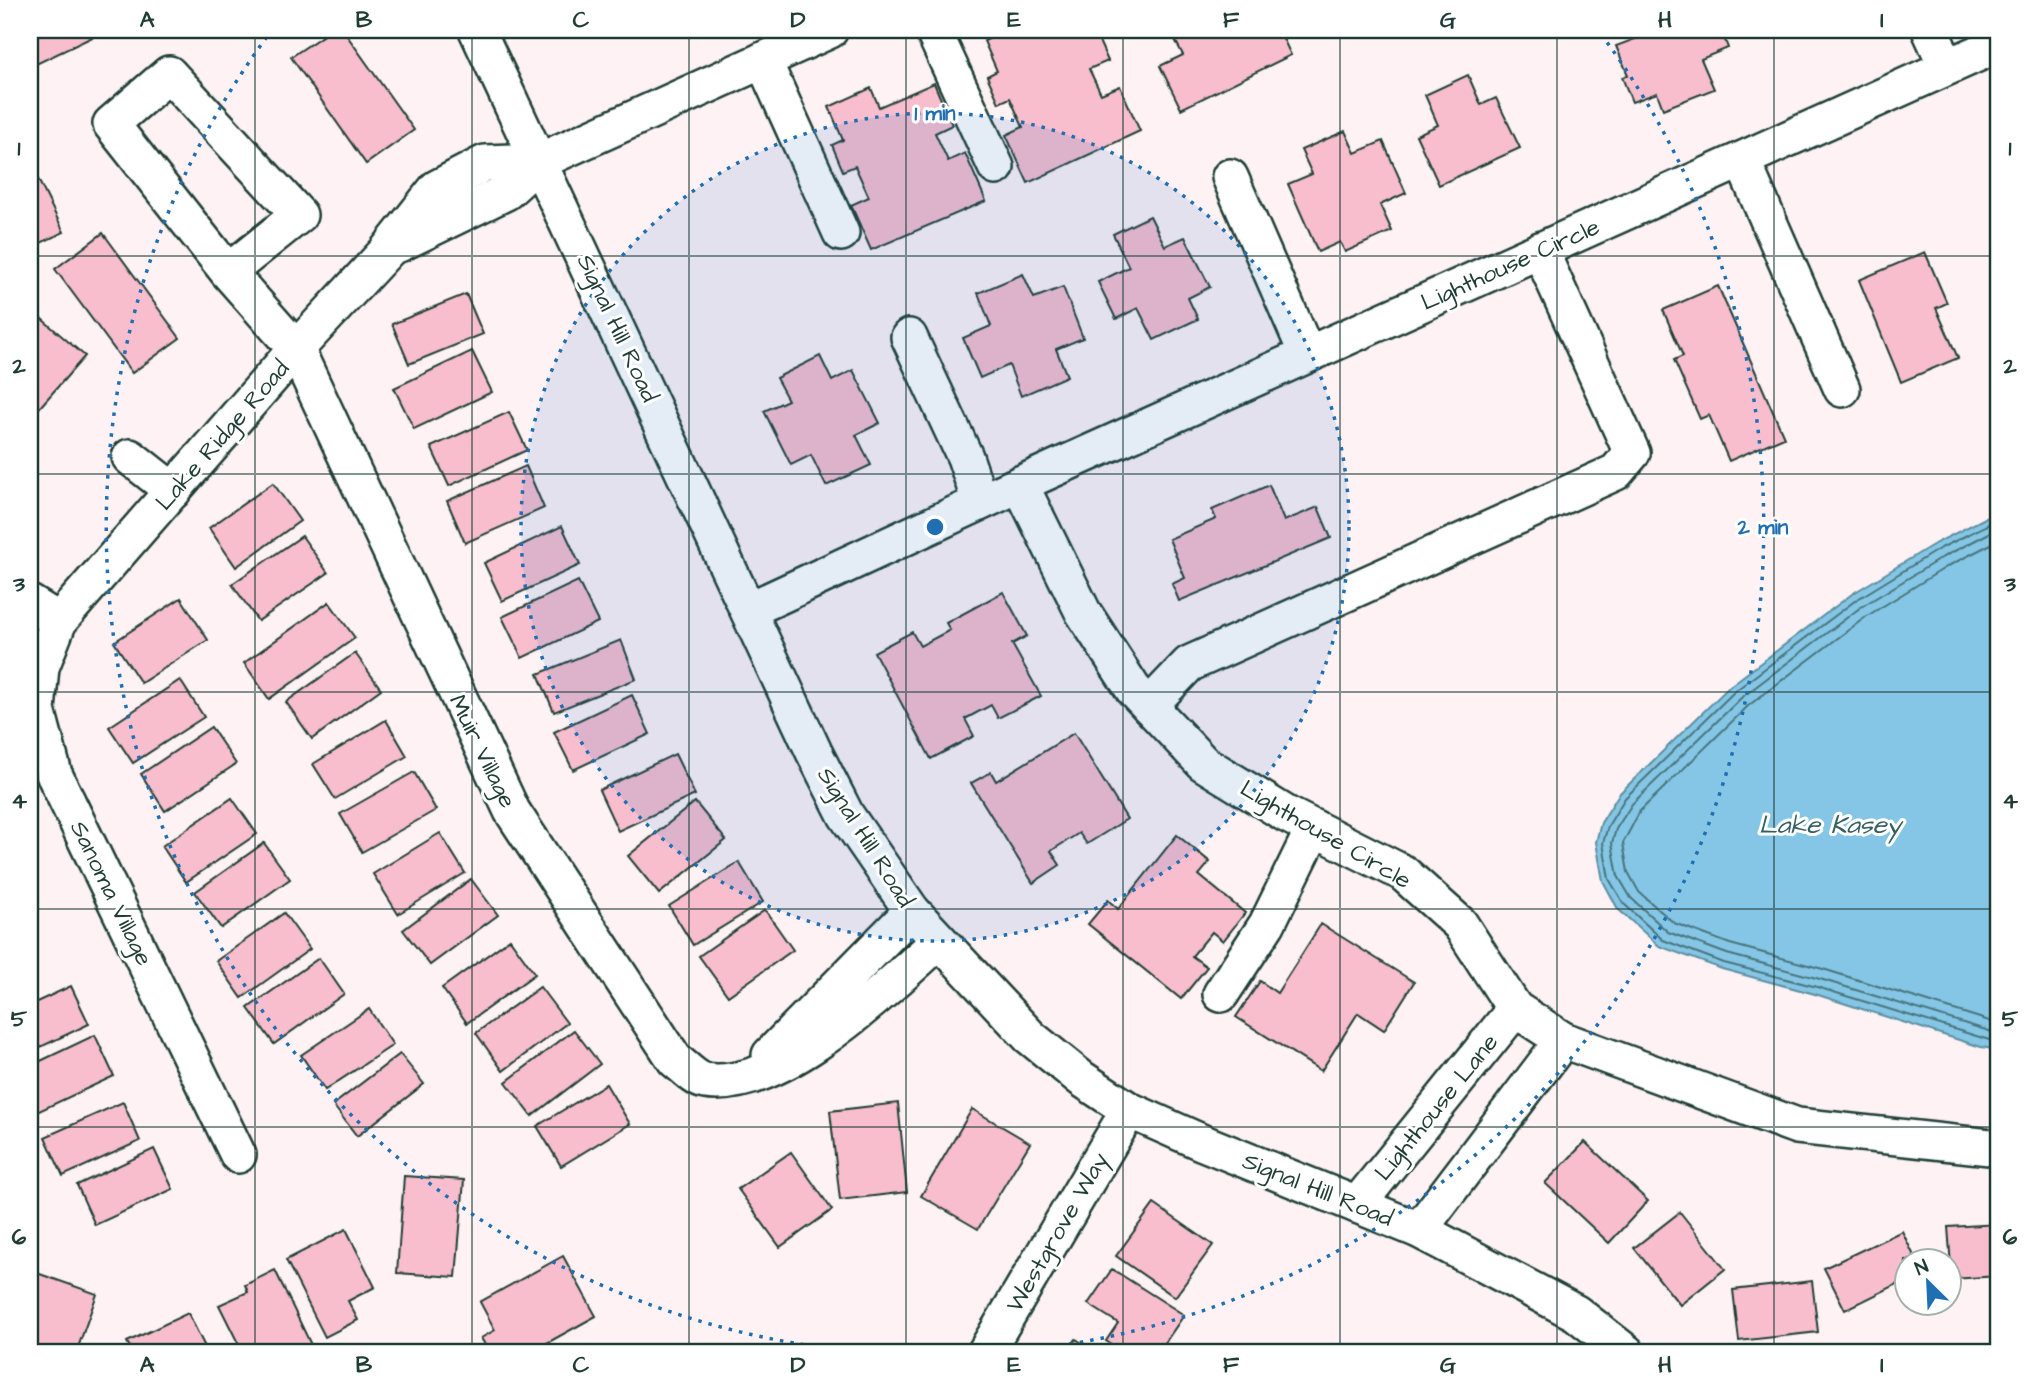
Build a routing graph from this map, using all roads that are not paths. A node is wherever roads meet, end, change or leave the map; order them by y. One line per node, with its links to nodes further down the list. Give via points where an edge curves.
1 (477, 30): 9 (street, Signal Hill Road)
2 (830, 30): 6 (street, Lake Ridge Road)
3 (933, 30): 10 (street)
4 (1930, 30): 7 (street)
5 (1999, 44): 7 (street, Lighthouse Circle)
6 (763, 60): 9 (street, Lake Ridge Road); 12 (street)
7 (1947, 67): 8 (street, Lighthouse Circle)
8 (1742, 160): 13 (street, Lighthouse Circle); 18 (street)
9 (540, 161): 16 (street, Lake Ridge Road, via 506,192 387,251); 24 (street, Signal Hill Road)
10 (996, 167)
11 (1230, 177): 17 (street)
12 (841, 233)
13 (1540, 250): 17 (street, Lighthouse Circle); 26 (street, via 1632,453 1616,472 1189,664)
14 (228, 272): 14 (street, Muir Village, via 110,124 169,74 299,215); 16 (street, Muir Village)
15 (909, 337): 22 (street, via 965,457)
16 (296, 349): 21 (street, Lake Ridge Road); 33 (street, Muir Village, via 512,811 675,1060 703,1081)
17 (1307, 354): 20 (street, Lighthouse Circle)
18 (1842, 389)
19 (130, 457): 21 (street)
20 (1020, 484): 22 (street, Lighthouse Circle); 26 (street, Lighthouse Circle, via 1083,612)
21 (173, 491): 25 (street, Lake Ridge Road)
22 (980, 502): 24 (street, Lighthouse Circle)
23 (30, 603): 25 (street)
24 (750, 610): 28 (street, Signal Hill Road, via 846,815)
25 (59, 621): 36 (street, Sanoma Village, via 41,667 37,710 54,774)
26 (1149, 706): 27 (street, Lighthouse Circle, via 1203,763)
27 (1314, 828): 30 (street, via 1267,924); 31 (street, Lighthouse Circle, via 1404,873 1460,924)
28 (912, 911): 29 (street, Signal Hill Road); 33 (street)
29 (938, 942): 33 (street, Muir Village, via 838,1030); 34 (street, Signal Hill Road, via 1030,1037)
30 (1221, 993)
31 (1515, 1009): 32 (street, Lighthouse Circle); 37 (street, Lighthouse Lane)
32 (1563, 1040): 35 (street, Lighthouse Circle, via 1797,1126); 38 (street)
33 (746, 1081)
34 (1129, 1110): 37 (street, Signal Hill Road); 39 (street, Westgrove Way)
35 (1999, 1148)
36 (239, 1155)
37 (1357, 1205): 38 (street, Signal Hill Road)
38 (1419, 1230): 40 (street, Signal Hill Road, via 1566,1307)
39 (985, 1353)
40 (1627, 1353)

